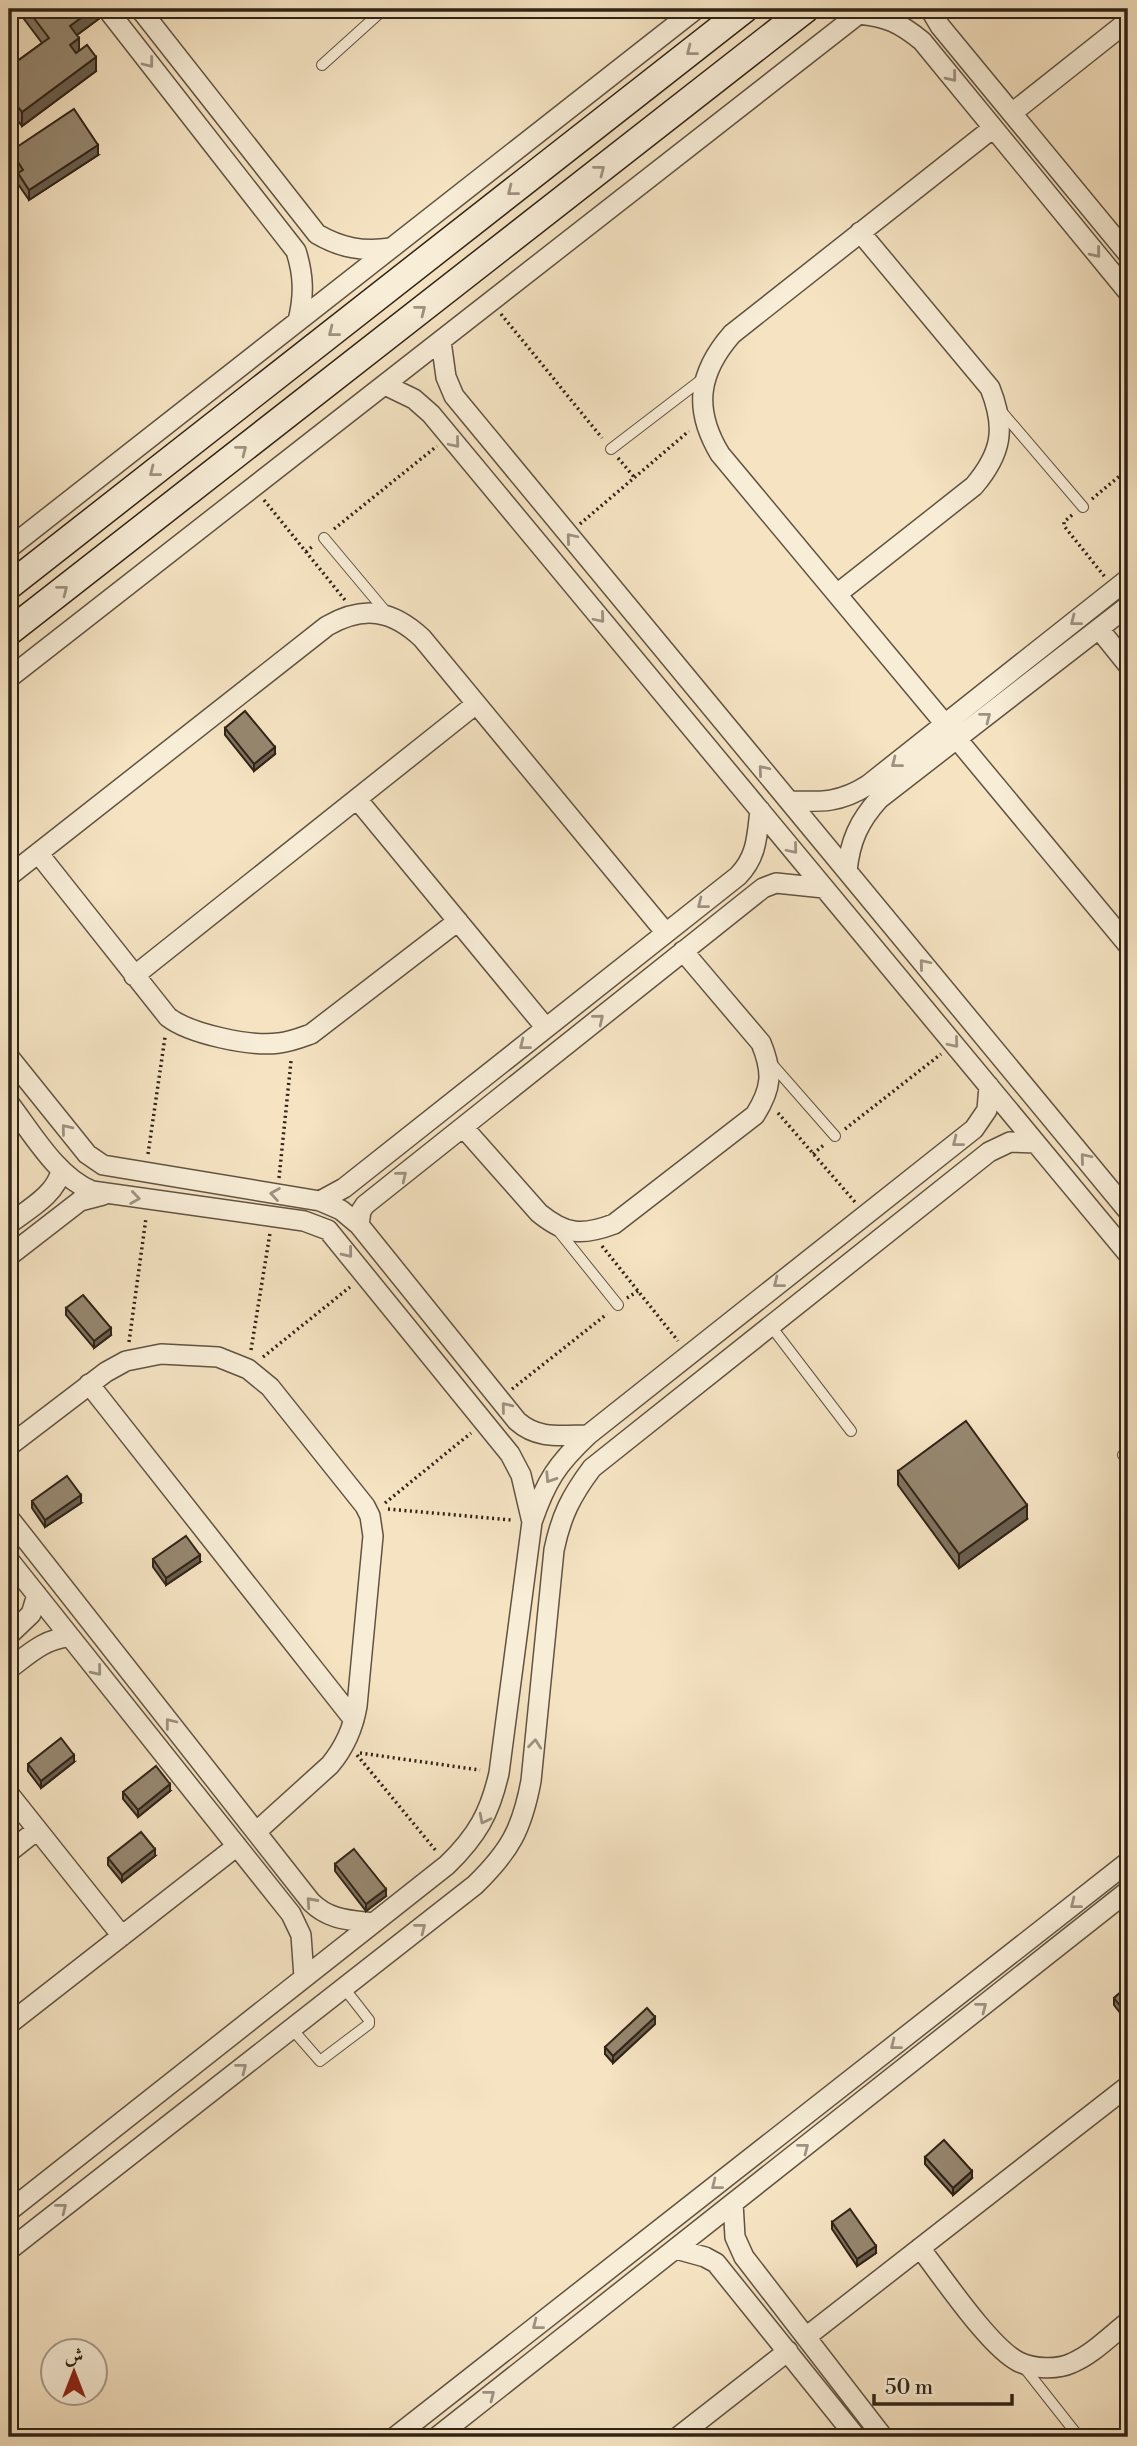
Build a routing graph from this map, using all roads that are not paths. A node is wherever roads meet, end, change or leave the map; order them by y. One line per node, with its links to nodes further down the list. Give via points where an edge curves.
1 (107, 9): 15 (street, one-way to 15)
2 (141, 9): 14 (street)
3 (384, 9): 11 (lane)
4 (696, 9): 17 (street)
5 (745, 9): 32 (street, one-way to 32)
6 (806, 9): 37 (street, one-way to 6)
7 (862, 11): 10 (street, via 904,26); 21 (street)
8 (935, 17): 10 (street); 12 (street)
9 (1128, 21): 12 (street)
10 (922, 41): 13 (street, one-way to 13)
11 (322, 65)
12 (1012, 113): 18 (street)
13 (993, 128): 16 (street); 19 (street, one-way to 19)
14 (284, 193): 15 (street); 17 (street, via 317,234 334,244 363,250)
15 (264, 209): 20 (street, via 296,251 302,268)
16 (860, 232): 22 (street, via 732,334 715,353); 25 (street, via 990,388)
17 (392, 248): 20 (street)
18 (1128, 253)
19 (1128, 292)
20 (298, 321): 30 (street)
21 (441, 341): 23 (street); 24 (street)
22 (705, 376): 27 (lane); 33 (street, via 704,418 720,454)
23 (385, 385): 26 (street, via 414,399); 39 (street)
24 (454, 396): 26 (street); 44 (street, one-way to 24)
25 (998, 408): 28 (lane); 33 (street, via 997,450 974,486)
26 (431, 414): 45 (street, one-way to 45)
27 (611, 449)
28 (1083, 507)
29 (324, 538): 35 (lane)
30 (9, 548)
31 (1121, 584): 41 (street, one-way to 41)
32 (9, 586)
33 (837, 594): 41 (street)
34 (1128, 606): 36 (street)
35 (389, 615): 40 (street, via 422,638); 46 (street, via 356,614 327,626)
36 (1099, 629): 38 (street); 41 (street, one-way to 36)
37 (9, 632)
38 (1128, 665)
39 (9, 678)
40 (476, 704): 43 (street); 53 (street)
41 (951, 732): 42 (street); 54 (street)
42 (874, 792): 44 (street, via 835,801); 47 (street, via 855,832)
43 (357, 799): 52 (street); 56 (street)
44 (789, 801): 47 (street)
45 (760, 810): 49 (street, via 754,853); 50 (street, one-way to 50)
46 (38, 853): 48 (street); 56 (street)
47 (847, 871): 57 (street, one-way to 47)
48 (9, 876)
49 (738, 876): 51 (street); 53 (street, one-way to 53)
50 (824, 888): 51 (street, via 776,883); 58 (street)
51 (752, 896): 55 (street)
52 (458, 921): 56 (street, via 326,1024 293,1041 257,1043 179,1026); 59 (street)
53 (666, 933): 59 (street)
54 (1128, 945)
55 (684, 951): 61 (street, via 761,1043); 64 (street, one-way to 55)
56 (134, 976)
57 (946, 991): 58 (street); 70 (street, one-way to 57)
58 (925, 1009): 62 (street, one-way to 62)
59 (546, 1028): 69 (street, one-way to 69, via 344,1188)
60 (9, 1058): 69 (street, one-way to 60, via 103,1165 87,1154)
61 (768, 1060): 65 (lane); 73 (street, via 770,1080 755,1115 635,1208 614,1224 591,1232)
62 (989, 1086): 66 (street); 80 (street, one-way to 80, via 987,1110 974,1129)
63 (9, 1103): 67 (street)
64 (463, 1126): 72 (street, one-way to 64, via 365,1205); 73 (street)
65 (835, 1136)
66 (1036, 1143): 74 (street); 77 (street, via 1010,1142 989,1152)
67 (61, 1170): 68 (street, via 81,1186); 71 (street, via 52,1190)
68 (105, 1194): 75 (street, via 80,1201); 83 (street, one-way to 83, via 313,1223 328,1230 516,1464)
69 (320, 1201): 72 (street)
70 (1128, 1211)
71 (9, 1224)
72 (359, 1225): 80 (street, one-way to 72, via 536,1434 517,1421)
73 (554, 1225): 76 (lane)
74 (1128, 1254)
75 (9, 1256)
76 (618, 1305)
77 (770, 1325): 79 (lane); 89 (street, via 615,1448 573,1492 554,1550)
78 (89, 1384): 81 (street); 91 (street); 91 (street, via 126,1361 161,1354 229,1360 270,1387 359,1498 370,1516 373,1536)
79 (851, 1431)
80 (588, 1435): 83 (street, one-way to 83, via 562,1459 543,1489)
81 (9, 1446)
82 (9, 1518): 94 (street, one-way to 82)
83 (531, 1522): 88 (street)
84 (9, 1560): 85 (street)
85 (37, 1595): 86 (street, via 31,1614); 87 (street)
86 (9, 1635)
87 (70, 1637): 90 (street, via 44,1643); 95 (street, one-way to 95)
88 (514, 1657): 89 (street); 99 (street, one-way to 99, via 499,1773 482,1824 447,1865)
89 (543, 1660): 102 (street, one-way to 89, via 475,1885 514,1839 531,1781)
90 (9, 1669)
91 (354, 1720): 94 (street, via 346,1743 330,1765)
92 (9, 1794): 93 (street)
93 (37, 1830): 96 (street); 100 (street)
94 (256, 1832): 99 (street, one-way to 94, via 320,1911)
95 (237, 1846): 100 (street); 101 (street, via 297,1924)
96 (9, 1852)
97 (1128, 1862): 103 (street, one-way to 103)
98 (1128, 1891): 106 (street, one-way to 98)
99 (373, 1923): 101 (street)
100 (122, 1936): 104 (street)
101 (304, 1977): 109 (street)
102 (344, 1988): 105 (street); 105 (lane, via 369,2024 320,2061)
103 (927, 2020): 106 (street); 119 (street, one-way to 119)
104 (9, 2024)
105 (292, 2029): 112 (street, one-way to 105)
106 (943, 2038): 108 (street, one-way to 106)
107 (1128, 2086): 110 (street)
108 (733, 2203): 111 (street); 113 (street, via 735,2237)
109 (9, 2211)
110 (920, 2248): 116 (street); 118 (street, via 999,2348)
111 (676, 2249): 114 (street, via 705,2257); 120 (street, one-way to 111)
112 (9, 2250)
113 (744, 2258): 114 (street); 116 (street)
114 (725, 2273): 117 (street)
115 (1128, 2322): 118 (street, via 1070,2365 1045,2369)
116 (806, 2337): 123 (street)
117 (788, 2351): 121 (street); 122 (street)
118 (1020, 2363): 124 (lane)
119 (395, 2437)
120 (437, 2437)
121 (678, 2437)
122 (856, 2437)
123 (883, 2437)
124 (1079, 2437)

